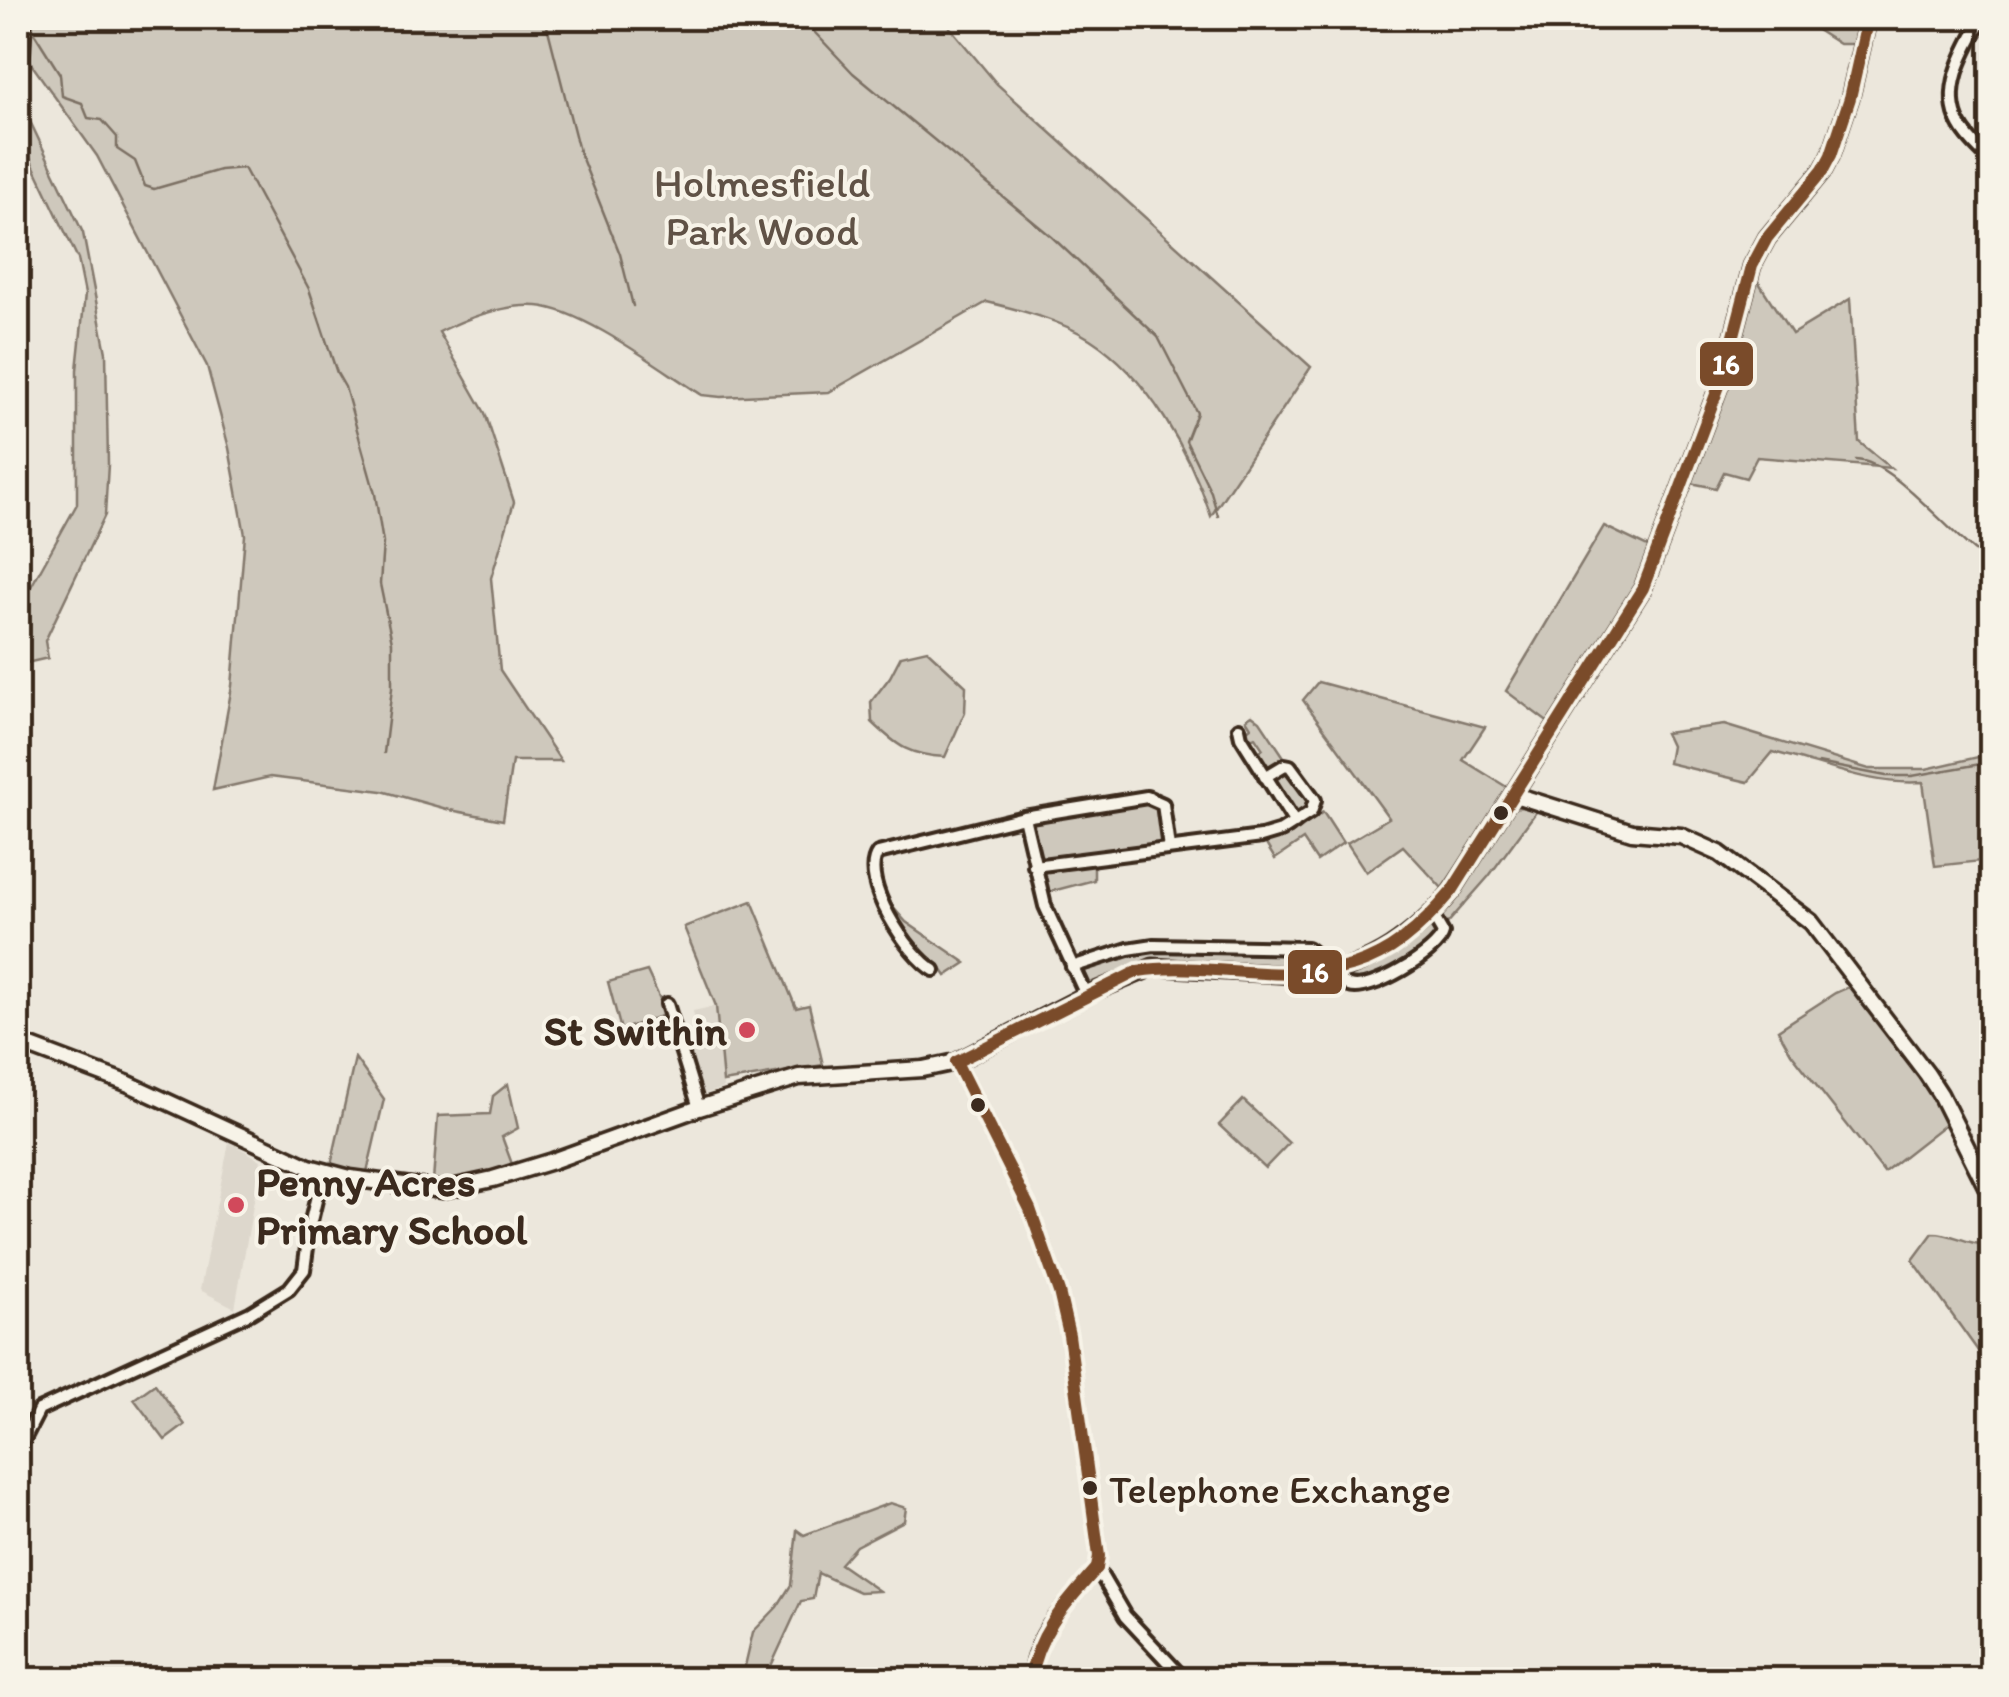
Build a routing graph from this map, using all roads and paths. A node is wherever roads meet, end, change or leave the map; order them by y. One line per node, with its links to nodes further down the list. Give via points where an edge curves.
1 (26, 18): 4 (street)
2 (1868, 18): 8 (main road, via 1824,170 1766,238 1752,266 1724,373 1643,588)
3 (1982, 18): 5 (street, via 1959,66 1953,105 1960,126)
4 (18, 79)
5 (1992, 162)
6 (1238, 728): 7 (street)
7 (1265, 777): 10 (street); 10 (street, via 1290,766 1311,792 1315,806)
8 (1515, 796): 13 (main road); 23 (main road, via 1632,832 1697,842 1800,912 1927,1074)
9 (1024, 817): 11 (street, via 1154,798 1166,813); 12 (street); 15 (street, via 874,856 872,872 890,915 914,955)
10 (1295, 823): 11 (street, via 1262,837)
11 (1169, 848): 12 (street)
12 (1034, 866): 14 (street)
13 (1432, 914): 16 (main road, via 1398,944); 16 (street, via 1442,939 1412,963 1359,988)
14 (1072, 967): 16 (street, via 1128,948 1194,944 1307,948); 17 (street)
15 (934, 970)
16 (1333, 973): 17 (main road, via 1153,967)
17 (1086, 995): 20 (main road)
18 (667, 1004): 21 (street)
19 (18, 1042): 22 (main road)
20 (956, 1062): 21 (main road, via 799,1077); 25 (street, via 1030,1209 1059,1292 1100,1556)
21 (699, 1108): 22 (main road, via 461,1187 423,1190)
22 (323, 1172): 24 (street, via 304,1270 289,1290 39,1410)
23 (1992, 1198)
24 (18, 1452)
25 (1096, 1568): 26 (street, via 1124,1616); 27 (street, via 1046,1631)
26 (1182, 1678)
27 (1030, 1680)

